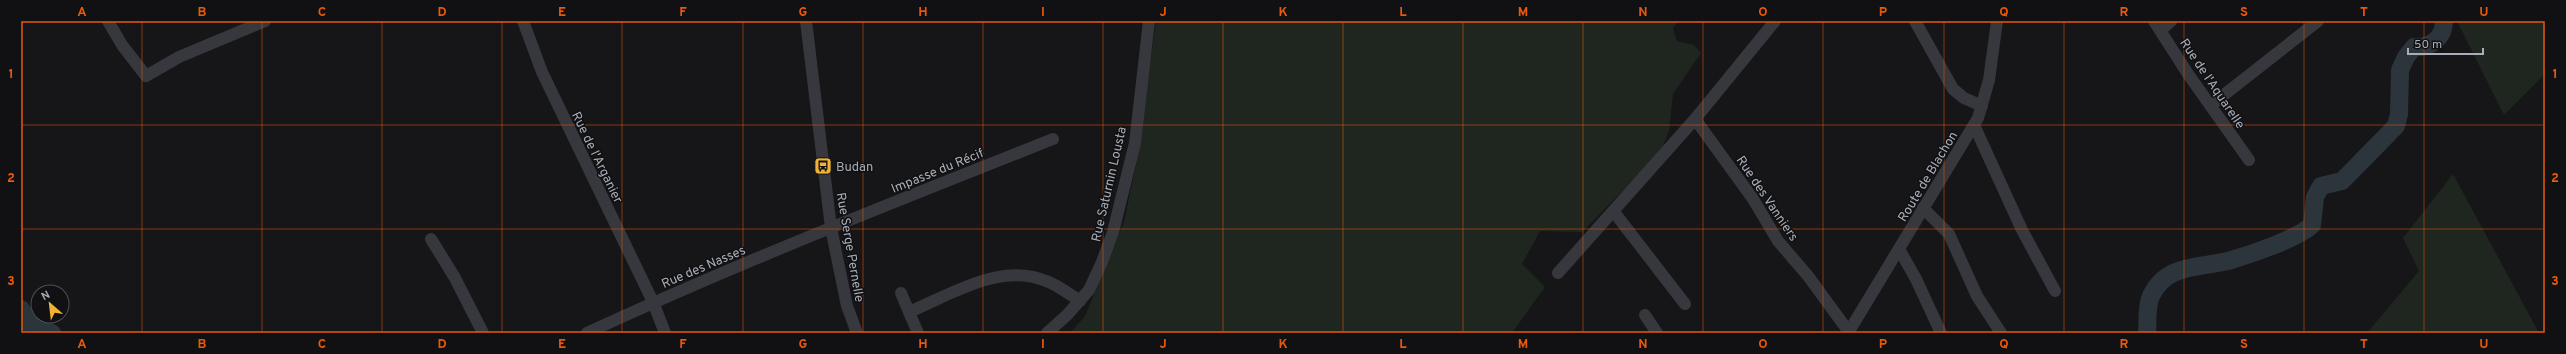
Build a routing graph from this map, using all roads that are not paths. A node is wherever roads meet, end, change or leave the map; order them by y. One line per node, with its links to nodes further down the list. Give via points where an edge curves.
1 (108, 21): 2 (street, via 122,45 146,76 179,57)
2 (265, 21)
3 (524, 21): 27 (street, Rue de l'Arganier, via 542,72)
4 (806, 21): 20 (street, Rue Serge Pernelle)
5 (1148, 21): 26 (street, Rue Saturnin Lousta, via 1135,143 1113,232 1095,279)
6 (1775, 21): 14 (street)
7 (1916, 21): 13 (street, via 1954,89 1964,98)
8 (1998, 21): 13 (street, Route de Blachon, via 1990,80)
9 (2171, 21): 11 (street)
10 (2318, 21): 12 (street)
11 (2158, 26): 12 (street, Rue de l'Aquarelle)
12 (2211, 105): 17 (street, Rue de l'Aquarelle)
13 (1982, 106): 15 (street, Route de Blachon)
14 (1695, 119): 19 (street); 31 (street, Rue des Vanniers, via 1753,199 1775,237 1808,276)
15 (1974, 125): 18 (street, Route de Blachon); 24 (street, via 2022,230)
16 (1053, 138): 20 (street, Impasse du Récif)
17 (2249, 160)
18 (1923, 208): 22 (street, Route de Blachon); 40 (street, via 1949,234 1977,296)
19 (1614, 212): 23 (street); 28 (street)
20 (831, 228): 27 (street, Rue des Nasses); 35 (street, Rue Serge Pernelle, via 847,306)
21 (431, 239): 32 (street, via 455,278)
22 (1899, 249): 31 (street, Route de Blachon); 39 (street)
23 (1558, 273)
24 (2055, 291)
25 (901, 293): 29 (street)
26 (1080, 301): 29 (street, via 1045,280 1031,276 1007,275 976,284); 37 (street, Rue Saturnin Lousta)
27 (653, 302): 33 (street, Rue des Nasses); 34 (street, Rue de l'Arganier)
28 (1685, 304)
29 (909, 312): 36 (street)
30 (1645, 315): 38 (street)
31 (1848, 332)
32 (483, 333)
33 (587, 333)
34 (665, 333)
35 (857, 333)
36 (918, 333)
37 (1047, 333)
38 (1658, 333)
39 (1941, 333)
40 (2001, 333)

